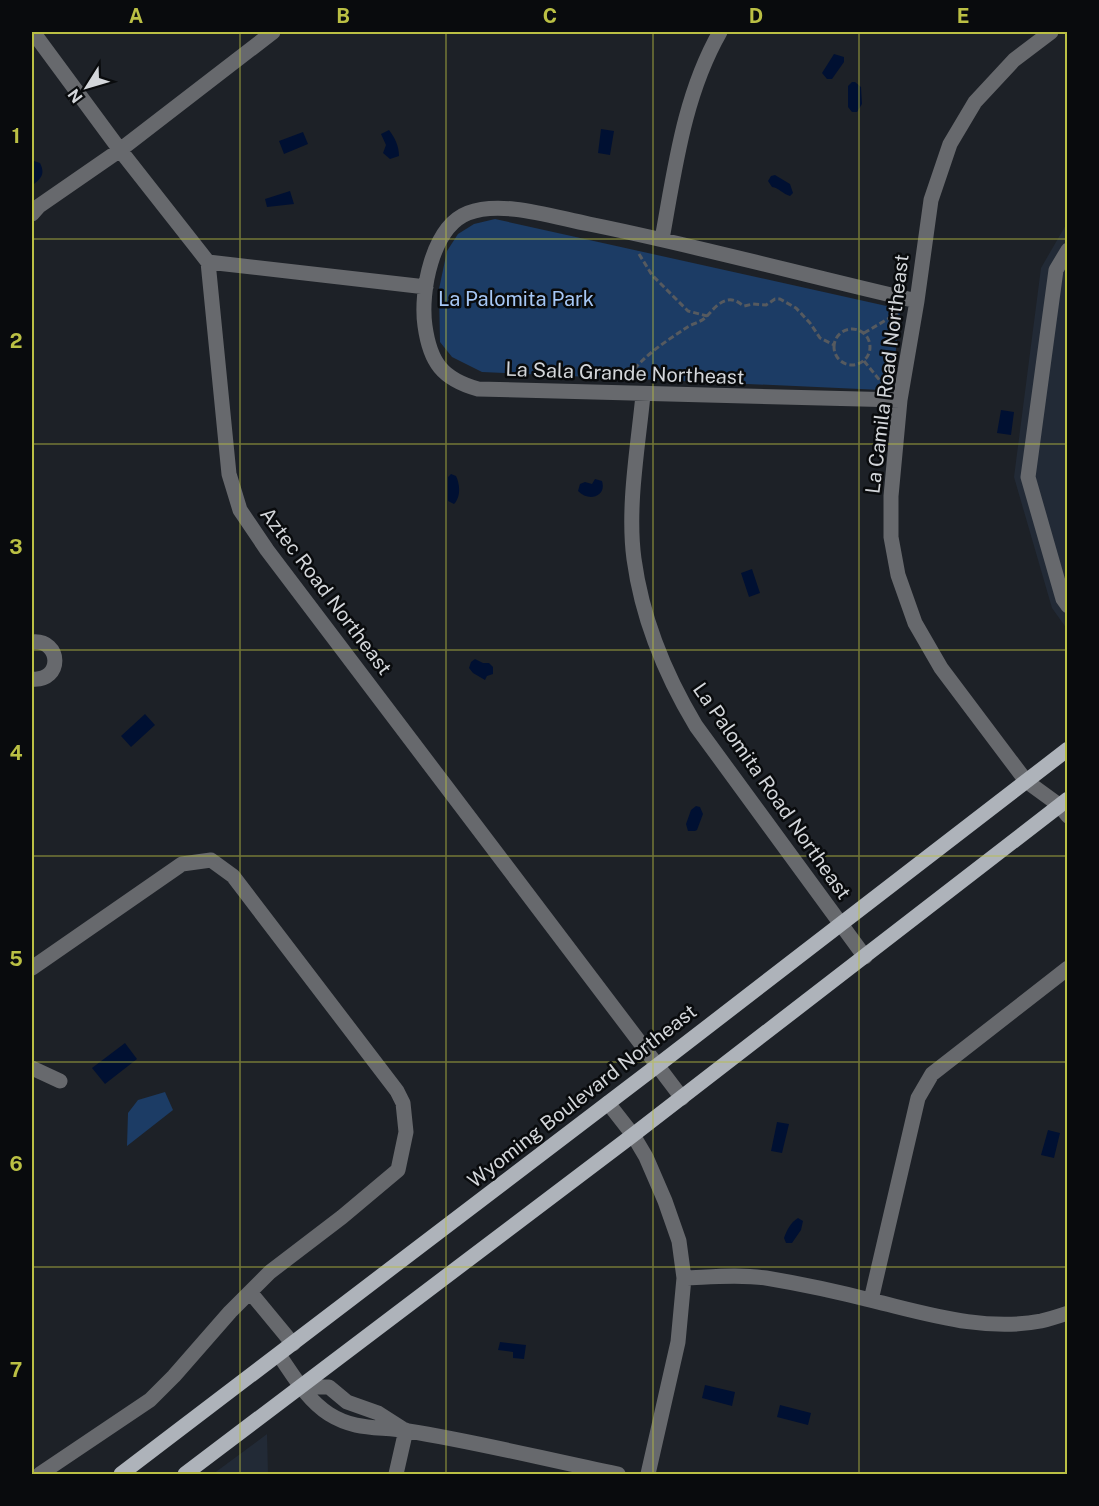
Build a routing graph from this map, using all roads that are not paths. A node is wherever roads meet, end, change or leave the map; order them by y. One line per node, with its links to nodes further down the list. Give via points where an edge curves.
1 (33, 32): 5 (street)
2 (273, 32): 5 (street)
3 (720, 32): 7 (street, via 690,101)
4 (1052, 32): 11 (street, La Camila Road Northeast, via 1014,60 975,102 950,144 931,200)
5 (120, 150): 6 (street); 9 (street)
6 (32, 214)
7 (662, 239): 10 (street, La Sala Grande Northeast, via 514,209 488,208 466,213 439,238); 11 (street, La Sala Grande Northeast)
8 (1068, 250): 14 (street, via 1056,270 1028,477)
9 (208, 262): 10 (street); 24 (street, Aztec Road Northeast, via 229,474 240,510)
10 (426, 287): 12 (street, La Sala Grande Northeast, via 424,320 428,346 440,369 458,384 478,390)
11 (917, 301): 13 (street, La Camila Road Northeast)
12 (643, 395): 13 (street, La Sala Grande Northeast); 20 (street, La Palomita Road Northeast, via 633,495 634,558 644,607 674,689 696,726)
13 (900, 400): 18 (street, La Camila Road Northeast, via 891,537 902,585 915,622 941,668)
14 (1068, 606)
15 (32, 642): 16 (street, via 44,643 53,652 55,665 48,676)
16 (32, 679)
17 (1068, 749): 18 (main road, Wyoming Boulevard Northeast)
18 (1026, 781): 19 (street, La Camila Road Northeast); 20 (main road, Wyoming Boulevard Northeast)
19 (1065, 807): 21 (main road)
20 (840, 923): 21 (street, La Palomita Road Northeast); 24 (main road, Wyoming Boulevard Northeast)
21 (865, 957): 27 (main road)
22 (32, 968): 31 (street, via 182,864 211,860 233,876 397,1091 403,1103 406,1132 398,1170)
23 (1068, 968): 32 (street, via 932,1074 918,1098)
24 (658, 1065): 27 (street, Aztec Road Northeast); 28 (main road, Wyoming Boulevard Northeast)
25 (32, 1068): 26 (street)
26 (60, 1081)
27 (682, 1098): 29 (main road)
28 (608, 1103): 29 (street); 34 (main road, Wyoming Boulevard Northeast)
29 (633, 1136): 30 (street, via 665,1201 679,1241); 36 (main road)
30 (684, 1278): 32 (street, via 765,1278); 43 (street, via 678,1341)
31 (250, 1292): 34 (street); 38 (street, via 150,1400)
32 (871, 1300): 33 (street, via 934,1316 1000,1324 1041,1321)
33 (1068, 1313)
34 (292, 1344): 35 (main road, Wyoming Boulevard Northeast)
35 (279, 1355): 36 (street); 39 (main road, Wyoming Boulevard Northeast)
36 (302, 1387): 37 (street, via 329,1388 347,1402 378,1413); 37 (street, via 319,1407 348,1423 363,1428); 40 (main road)
37 (406, 1430): 41 (street); 42 (street)
38 (40, 1474)
39 (121, 1474)
40 (185, 1474)
41 (396, 1474)
42 (618, 1474)
43 (648, 1474)

